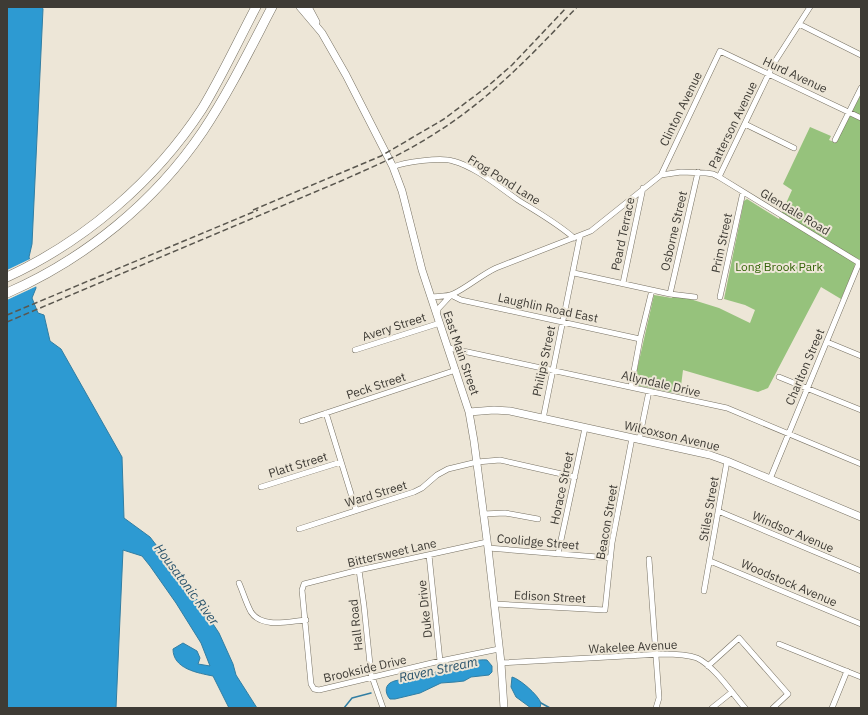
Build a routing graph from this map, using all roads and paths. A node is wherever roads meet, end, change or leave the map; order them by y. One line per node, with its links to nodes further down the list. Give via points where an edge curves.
1 (256, 7): 27 (highway, via 208,97 186,131 146,177 100,220 58,250)
2 (272, 7): 30 (highway, via 224,98 197,139 152,192 111,230 66,262)
3 (300, 7): 7 (main road, East Main Street)
4 (308, 7): 7 (main road, East Main Street)
5 (810, 7): 6 (street, Patterson Avenue)
6 (799, 24): 9 (street); 10 (street, Patterson Avenue)
7 (318, 28): 17 (main road, East Main Street, via 346,75)
8 (720, 51): 10 (street, Hurd Avenue); 19 (street, Clinton Avenue)
9 (861, 55)
10 (769, 74): 12 (street, Hurd Avenue); 14 (street, Patterson Avenue)
11 (861, 88): 12 (street)
12 (849, 112): 13 (street, Hurd Avenue); 15 (street)
13 (861, 118)
14 (745, 124): 16 (street); 20 (street, Patterson Avenue)
15 (835, 140)
16 (794, 148)
17 (393, 167): 24 (street, Frog Pond Lane, via 441,159 452,160 478,173); 33 (main road, East Main Street)
18 (698, 172): 19 (street, Patterson Avenue); 20 (street, Patterson Avenue, via 711,173); 31 (street, Osborne Street)
19 (661, 175): 21 (street, Patterson Avenue)
20 (719, 177): 22 (street, Glendale Road)
21 (643, 188): 23 (street, Patterson Avenue, via 600,225); 28 (street, Peard Terrace)
22 (743, 192): 25 (street, Glendale Road); 35 (street, Prim Street)
23 (580, 236): 24 (street, Patterson Avenue); 26 (street, Philips Street)
24 (574, 238): 32 (street, Patterson Avenue, via 496,268)
25 (860, 264): 40 (street, Charlton Street)
26 (574, 273): 28 (street); 37 (street, Philips Street)
27 (7, 277)
28 (623, 284): 29 (street)
29 (652, 290): 31 (street); 39 (street)
30 (7, 293)
31 (670, 294): 34 (street)
32 (451, 295): 33 (street, Patterson Avenue); 36 (street, Patterson Avenue, via 438,309); 37 (street, Laughlin Road East, via 461,300)
33 (431, 297): 36 (main road, East Main Street)
34 (695, 297)
35 (720, 297)
36 (437, 314): 38 (main road, East Main Street)
37 (562, 322): 39 (street, Laughlin Road East); 45 (street, Philips Street)
38 (440, 323): 41 (main road, East Main Street); 42 (street, Avery Street)
39 (640, 339): 47 (street)
40 (827, 342): 43 (street); 48 (street, Charlton Street)
41 (449, 348): 44 (main road, East Main Street); 45 (street, Allyndale Drive)
42 (355, 350)
43 (861, 356)
44 (456, 370): 51 (street, Peck Street); 52 (main road, East Main Street)
45 (553, 370): 47 (street, Allyndale Drive); 53 (street, Philips Street)
46 (778, 377): 48 (street)
47 (631, 387): 49 (street, Allyndale Drive)
48 (808, 388): 50 (street); 56 (street, Charlton Street)
49 (649, 391): 56 (street, Allyndale Drive, via 731,410); 57 (street, Beacon Street)
50 (861, 410)
51 (326, 412): 54 (street, Peck Street); 59 (street)
52 (469, 412): 53 (main road, Wilcoxson Avenue, via 505,411); 60 (main road, East Main Street)
53 (543, 419): 55 (main road, Wilcoxson Avenue)
54 (302, 421)
55 (585, 428): 57 (main road, Wilcoxson Avenue); 62 (street, Horace Street)
56 (788, 434): 61 (street, Allyndale Drive); 63 (street, Charlton Street)
57 (635, 439): 58 (main road, Wilcoxson Avenue); 74 (street, Beacon Street)
58 (727, 461): 63 (main road, Wilcoxson Avenue); 66 (street, Stiles Street)
59 (341, 462): 64 (street, Platt Street); 65 (street)
60 (477, 462): 62 (street, Ward Street, via 500,460); 65 (street, Ward Street, via 448,469 414,492); 67 (main road, East Main Street)
61 (861, 464)
62 (575, 477): 72 (street, Horace Street)
63 (770, 479): 68 (main road, Wilcoxson Avenue)
64 (261, 487)
65 (356, 510): 70 (street, Ward Street)
66 (718, 511): 76 (street, Stiles Street); 78 (street, Windsor Avenue)
67 (483, 514): 69 (street, via 505,513); 71 (main road, East Main Street)
68 (861, 517)
69 (538, 519)
70 (299, 529)
71 (487, 545): 72 (street, Coolidge Street); 73 (street, Bittersweet Lane); 82 (main road, East Main Street)
72 (558, 554): 74 (street, Coolidge Street)
73 (429, 555): 77 (street, Bittersweet Lane); 89 (street, Duke Drive)
74 (610, 558): 83 (street, Beacon Street)
75 (649, 559): 88 (street)
76 (710, 560): 81 (street, Stiles Street); 85 (street, Woodstock Avenue)
77 (359, 570): 80 (street, Bittersweet Lane); 93 (street, Hall Road)
78 (861, 571)
79 (239, 582): 84 (street, via 251,611 259,619 271,622)
80 (303, 585): 84 (street, Brookside Drive)
81 (704, 591)
82 (494, 604): 83 (street, Edison Street); 87 (main road, East Main Street)
83 (605, 610)
84 (306, 620): 93 (street, Brookside Drive, via 313,689 320,690)
85 (861, 624)
86 (779, 644): 92 (street)
87 (499, 649): 89 (street, Brookside Drive); 90 (main road, East Main Street)
88 (656, 654): 90 (street, Wakelee Avenue); 91 (street, Wakelee Avenue, via 689,656); 98 (street, via 659,698)
89 (440, 661): 93 (street, Brookside Drive)
90 (501, 663): 97 (main road, East Main Street)
91 (708, 666): 95 (street, Wakelee Avenue); 101 (street, via 739,638 788,694)
92 (847, 671): 94 (street); 102 (street)
93 (372, 677): 96 (street, Hall Road)
94 (861, 677)
95 (732, 692): 99 (street); 100 (street, Wakelee Avenue)
96 (383, 708)
97 (504, 708)
98 (656, 708)
99 (712, 708)
100 (745, 708)
101 (773, 708)
102 (832, 708)

